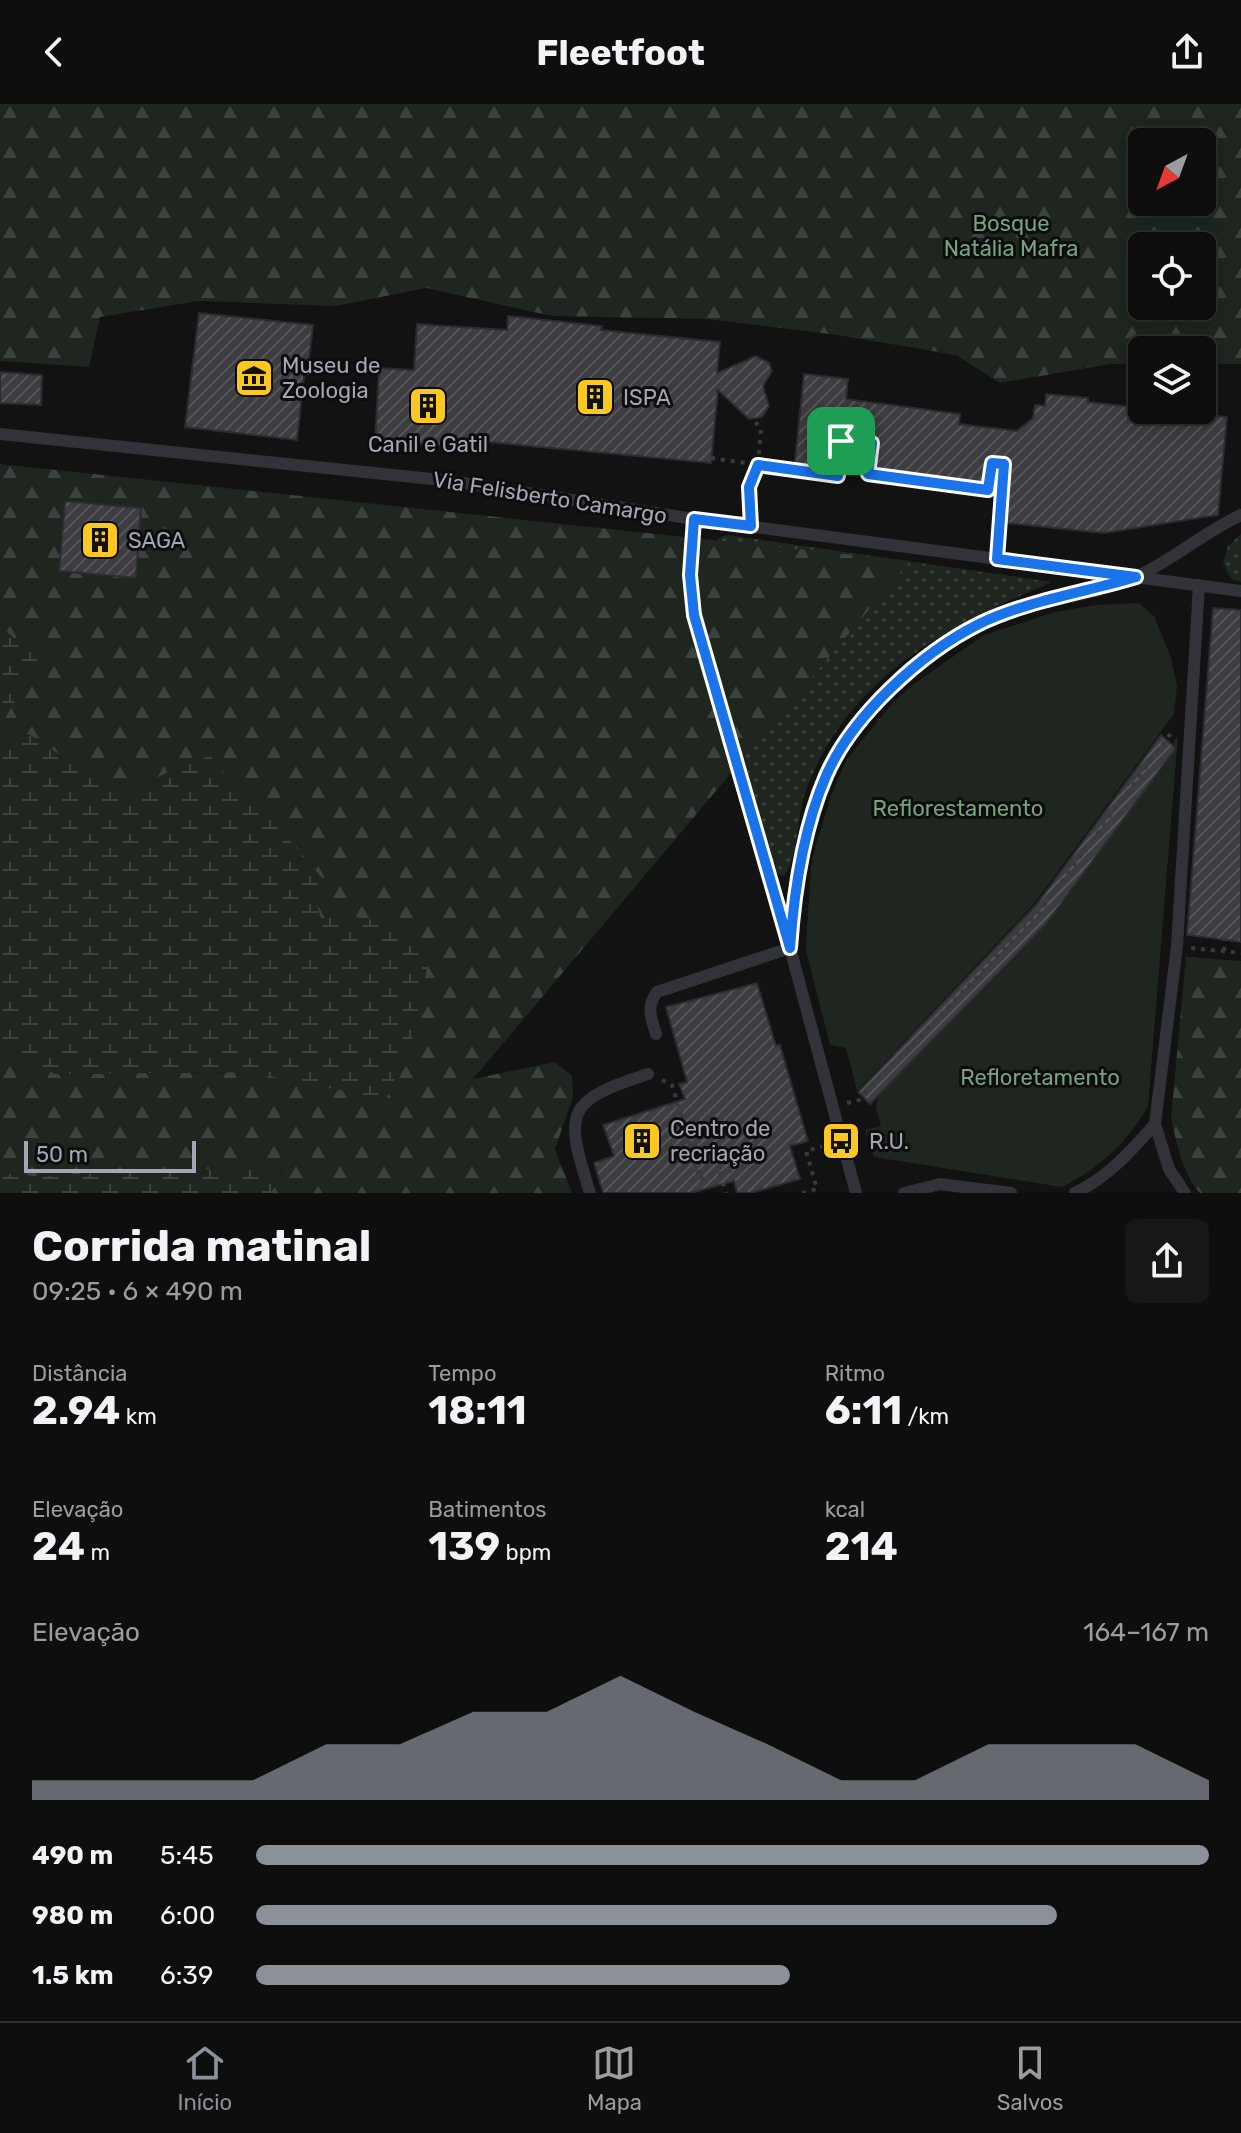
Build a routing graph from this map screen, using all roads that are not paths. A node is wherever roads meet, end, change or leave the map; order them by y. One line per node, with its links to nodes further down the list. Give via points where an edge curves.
1 (0, 434): 3 (lane, Via Felisberto Camargo, via 451,481)
2 (1241, 515): 4 (lane)
3 (694, 519): 4 (lane, Via Felisberto Camargo); 7 (lane, via 694,615)
4 (1136, 577): 5 (lane, Via Felisberto Camargo); 7 (lane, via 980,623 934,651 892,687 860,722 826,774 799,869)
5 (1199, 585): 6 (lane, Via Felisberto Camargo); 10 (lane, via 1177,946)
6 (1241, 591)
7 (790, 948): 8 (lane, via 657,992 650,1002); 12 (lane)
8 (656, 1034)
9 (648, 1074): 11 (lane, via 590,1096 578,1110 576,1148)
10 (1155, 1124): 15 (lane, via 1111,1170); 16 (lane, via 1169,1169)
11 (590, 1193)
12 (856, 1193)
13 (904, 1193): 14 (lane, via 940,1184)
14 (1011, 1193)
15 (1075, 1193)
16 (1185, 1193)

